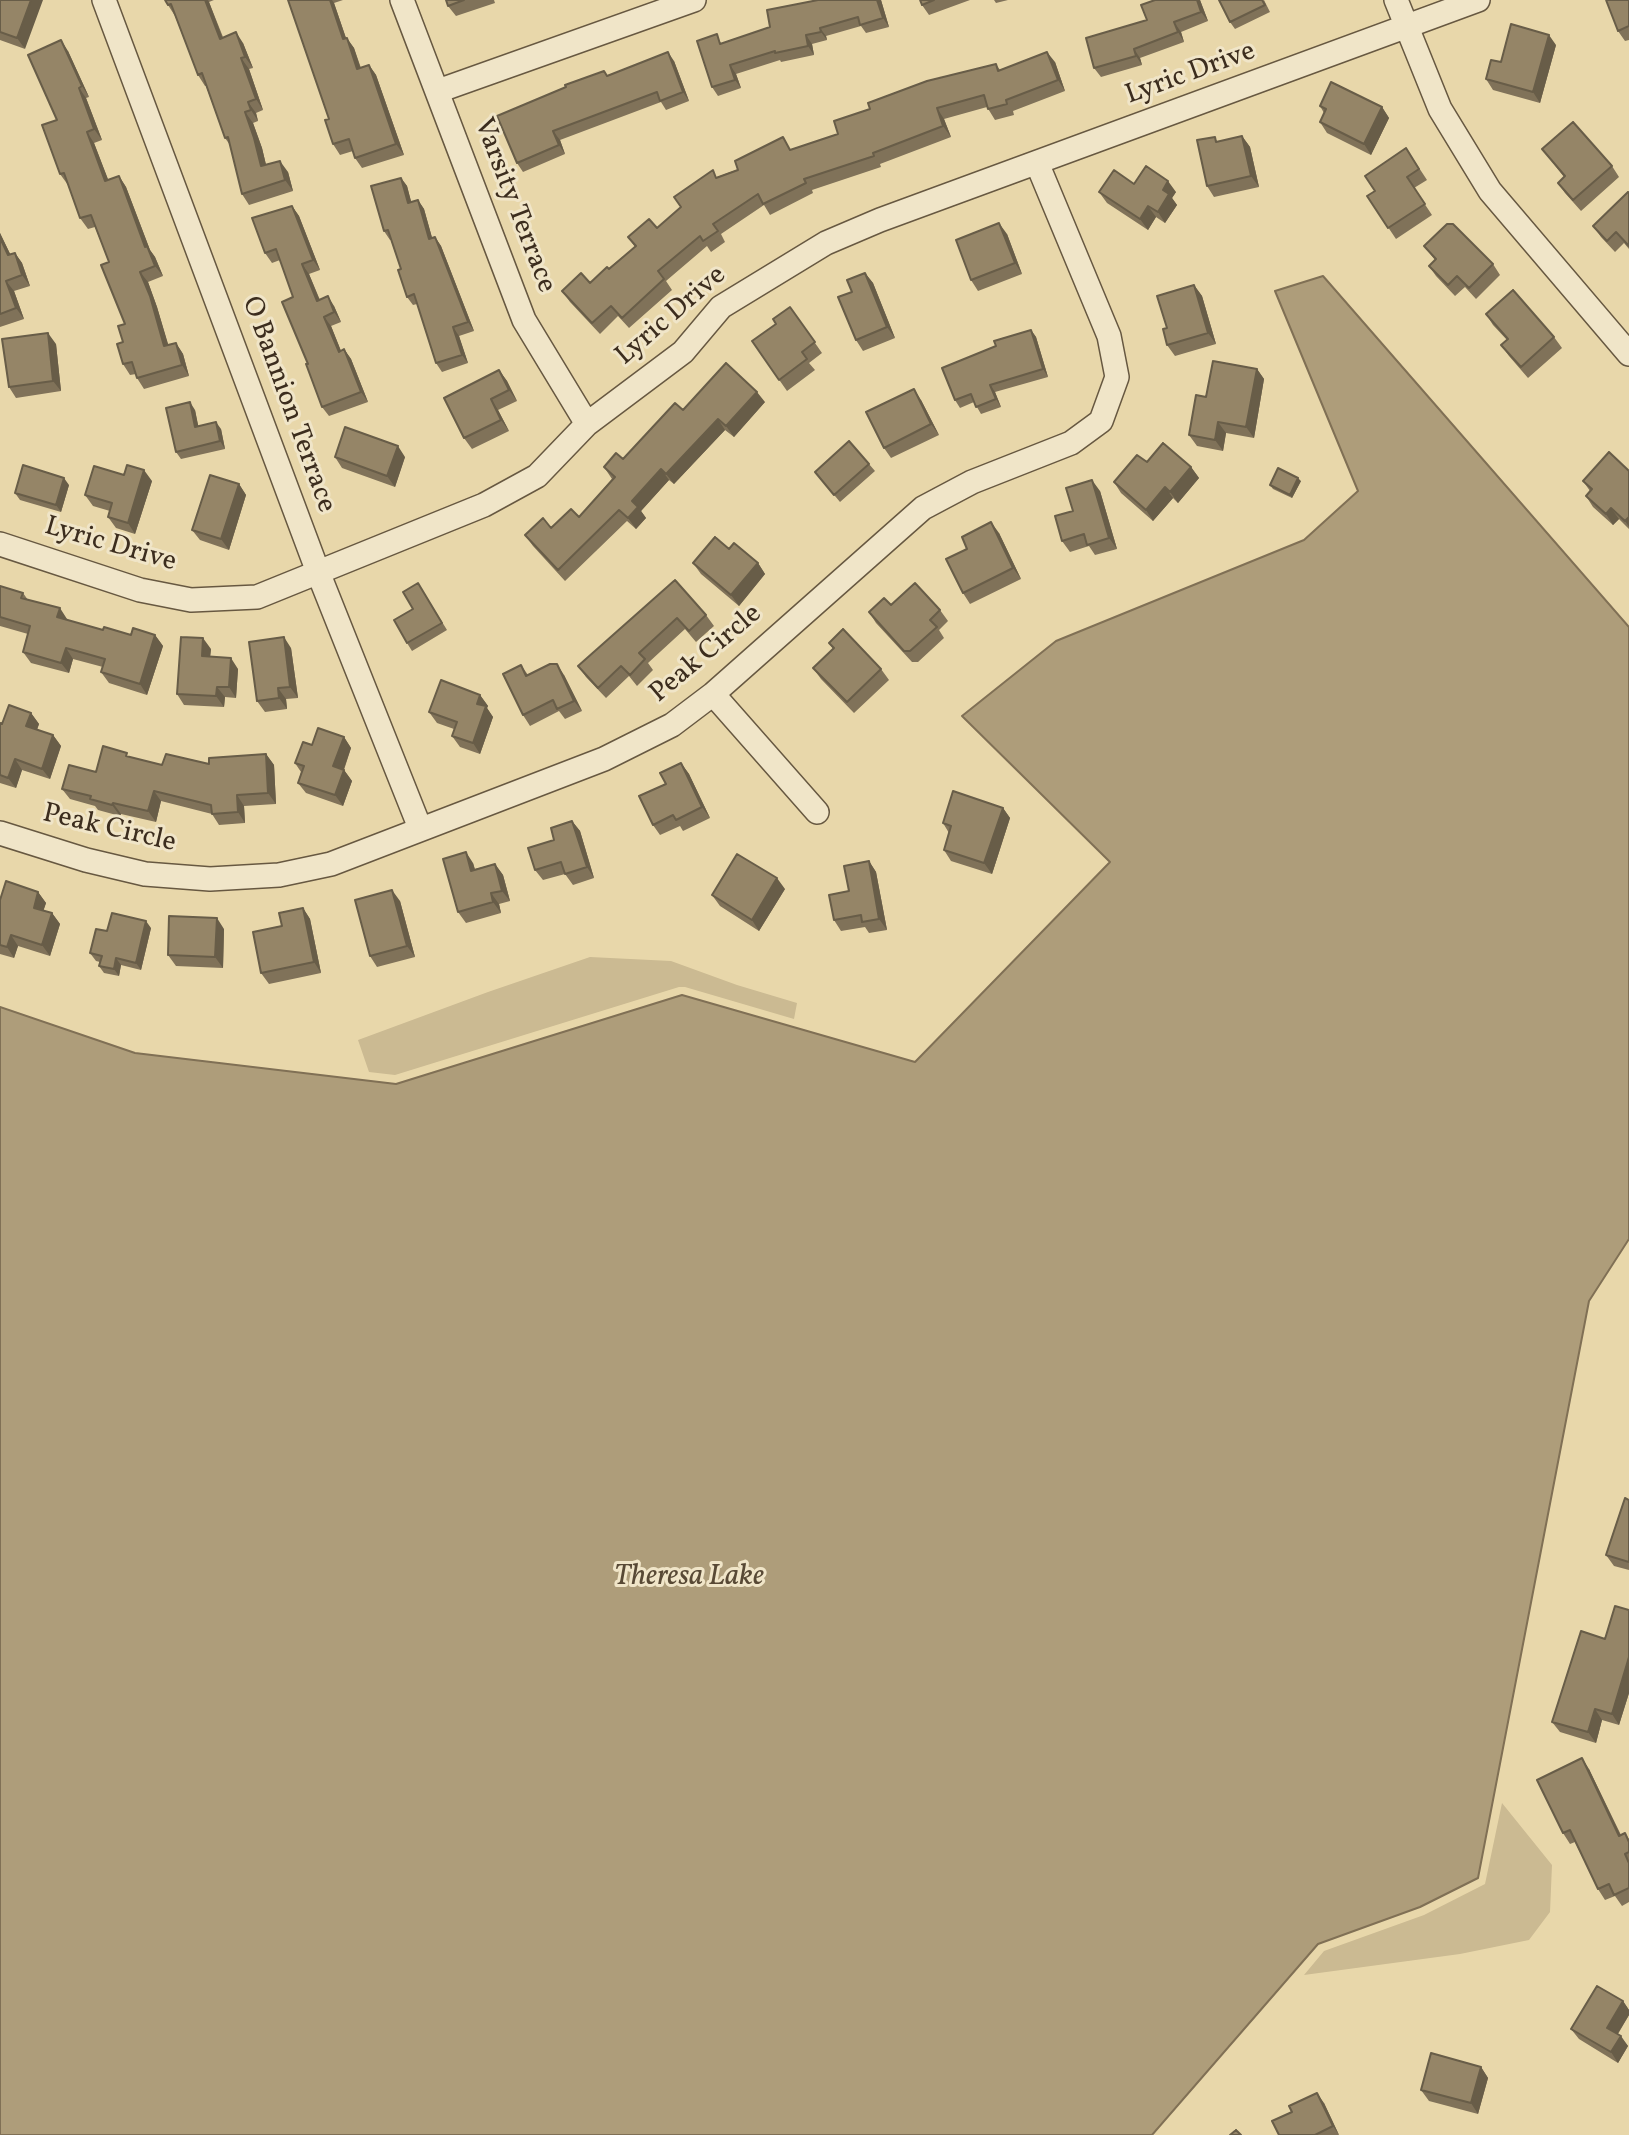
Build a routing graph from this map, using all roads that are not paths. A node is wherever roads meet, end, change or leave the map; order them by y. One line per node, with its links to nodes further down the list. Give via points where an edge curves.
1 (104, 0): 12 (street, O Bannion Terrace)
2 (402, 0): 7 (street, Varsity Terrace)
3 (694, 0): 7 (street)
4 (1396, 0): 6 (street)
5 (1478, 0): 6 (street, Lyric Drive)
6 (1406, 27): 8 (street, Lyric Drive); 9 (street, via 1440,109 1490,191)
7 (438, 91): 10 (street, Varsity Terrace, via 524,320)
8 (1037, 163): 10 (street, Lyric Drive, via 826,243 721,307 683,352); 13 (street, Peak Circle, via 1109,336 1117,377 1101,421 1071,443 972,482 923,508)
9 (1629, 354)
10 (587, 424): 12 (street, Lyric Drive, via 537,476 484,505)
11 (0, 544): 12 (street, Lyric Drive, via 140,590 191,600 257,597)
12 (318, 572): 15 (street, O Bannion Terrace)
13 (713, 694): 14 (street); 15 (street, Peak Circle, via 672,725 604,759)
14 (817, 812)
15 (420, 828): 16 (street, Peak Circle, via 331,864 279,875 210,879 145,874)
16 (0, 834)

